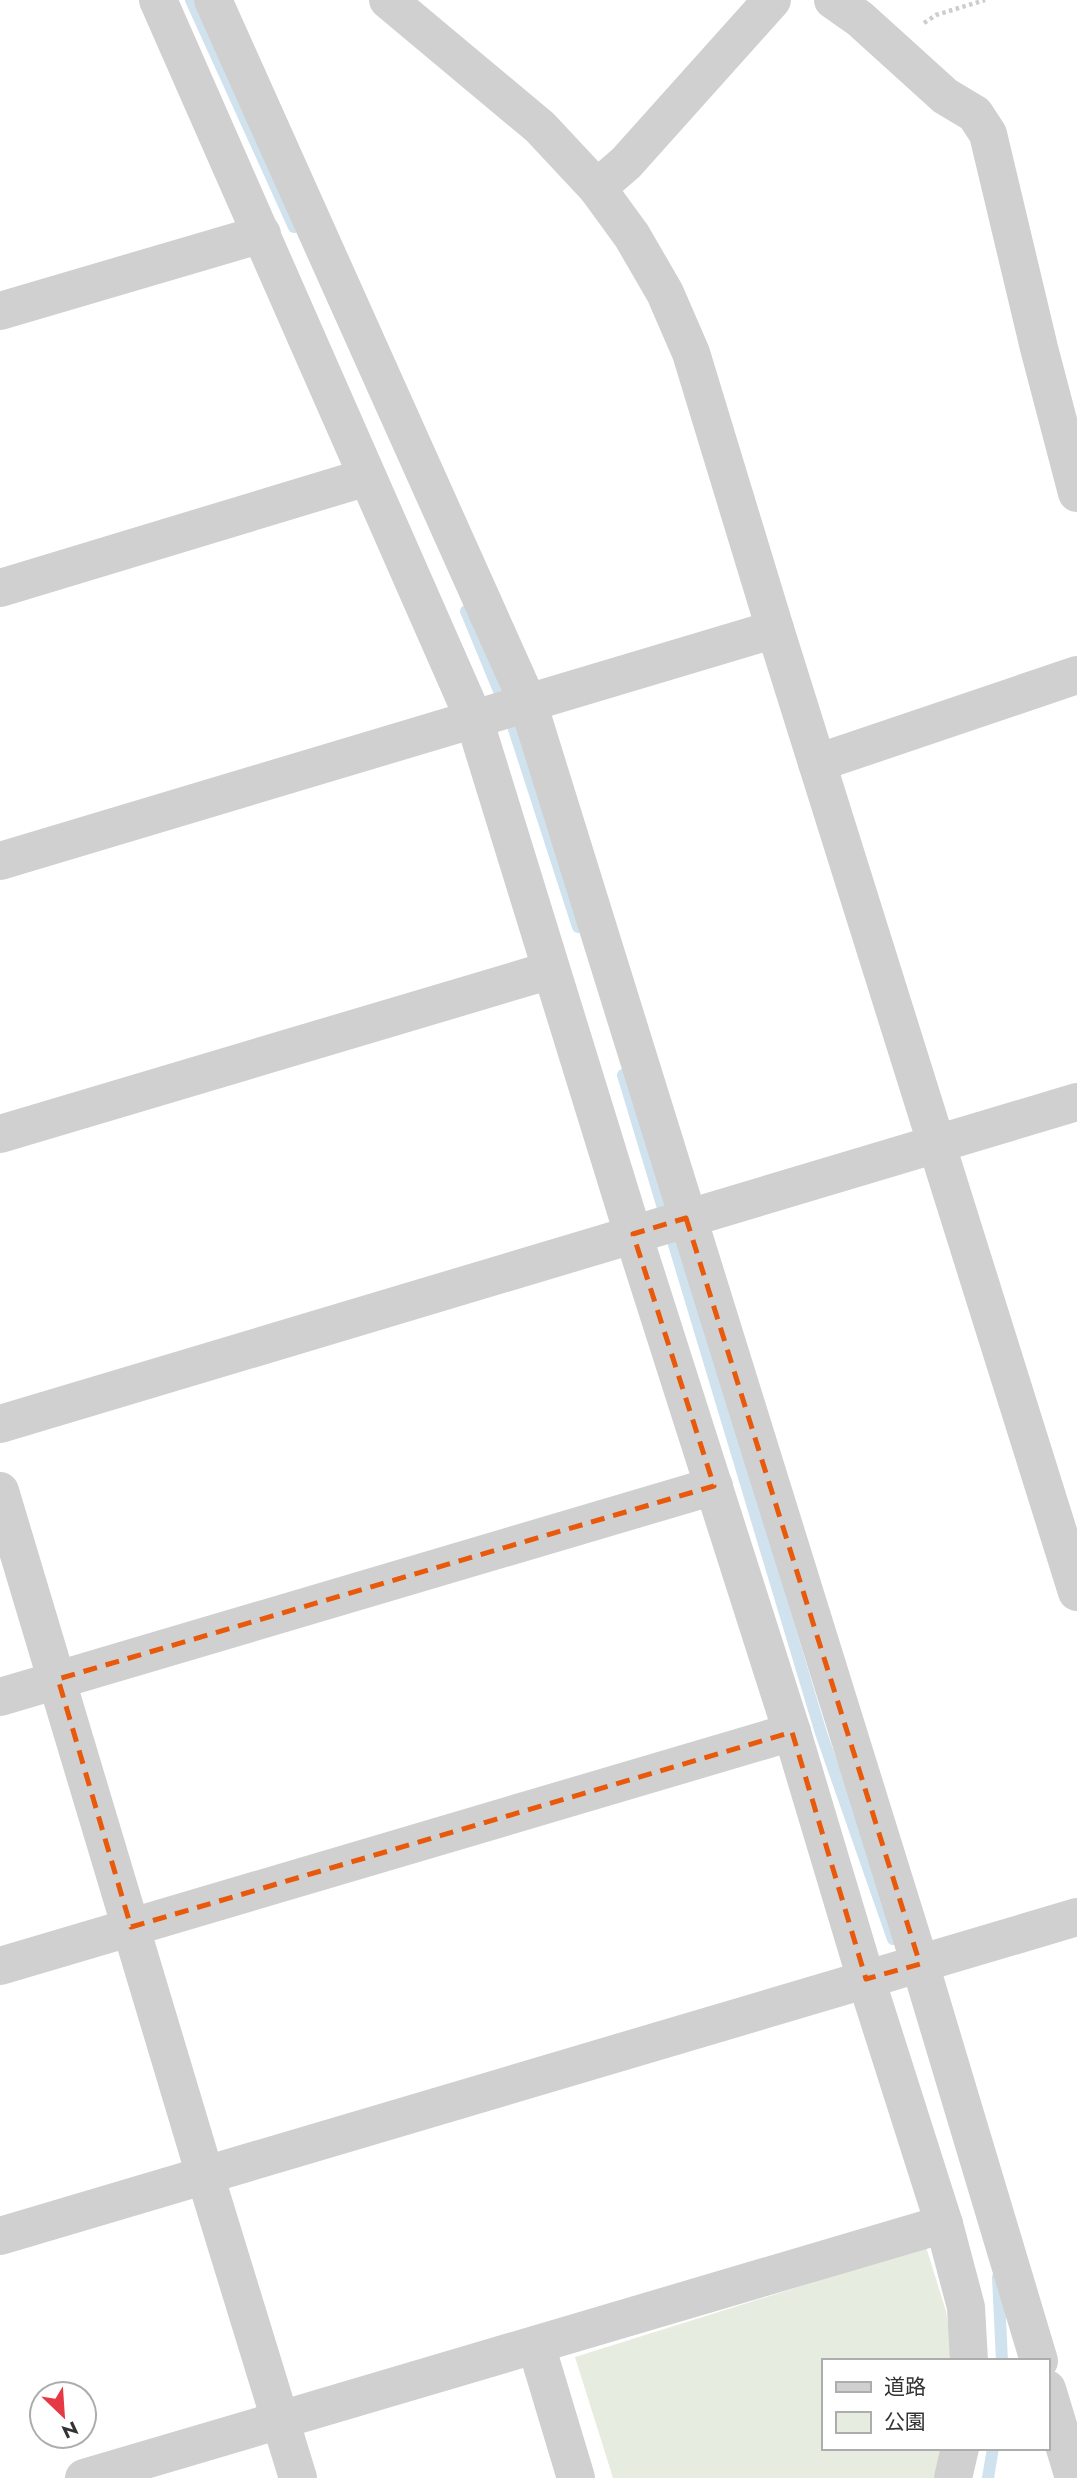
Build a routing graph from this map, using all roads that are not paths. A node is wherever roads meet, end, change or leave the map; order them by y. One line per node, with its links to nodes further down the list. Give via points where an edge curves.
1 (158, 0): 7 (street)
2 (213, 0): 14 (street)
3 (388, 0): 6 (street, via 540,127)
4 (772, 0): 6 (street, via 626,163)
5 (856, 6): 10 (street, via 891,47 945,96 975,114 988,134)
6 (597, 188): 12 (street, via 665,293 691,353)
7 (262, 234): 8 (street); 9 (street)
8 (0, 311)
9 (367, 477): 11 (street); 15 (street)
10 (1077, 493)
11 (0, 588)
12 (775, 629): 14 (street); 16 (street)
13 (1077, 675): 16 (street)
14 (528, 703): 15 (street); 22 (street)
15 (474, 719): 17 (street); 18 (street)
16 (817, 763): 21 (street)
17 (0, 861)
18 (551, 970): 20 (street); 23 (street)
19 (1077, 1102): 21 (street)
20 (0, 1134)
21 (937, 1145): 22 (street); 27 (street)
22 (686, 1218): 23 (street); 33 (street)
23 (633, 1234): 24 (street); 25 (street)
24 (0, 1424)
25 (714, 1486): 28 (street); 30 (street)
26 (0, 1492): 28 (street)
27 (1077, 1592)
28 (58, 1679): 29 (street); 32 (street)
29 (0, 1697)
30 (792, 1732): 32 (street); 35 (street)
31 (1077, 1917): 33 (street)
32 (131, 1927): 34 (street); 36 (street)
33 (920, 1964): 35 (street); 41 (street)
34 (0, 1966)
35 (866, 1979): 36 (street); 37 (street)
36 (205, 2175): 38 (street); 43 (street)
37 (944, 2224): 39 (street); 40 (street, via 966,2307)
38 (0, 2236)
39 (536, 2346): 43 (street); 47 (street)
40 (969, 2359)
41 (1038, 2359)
42 (1049, 2396): 49 (street)
43 (281, 2420): 45 (street); 46 (street)
44 (960, 2450): 48 (street)
45 (84, 2478)
46 (298, 2478)
47 (576, 2478)
48 (953, 2478)
49 (1074, 2478)

